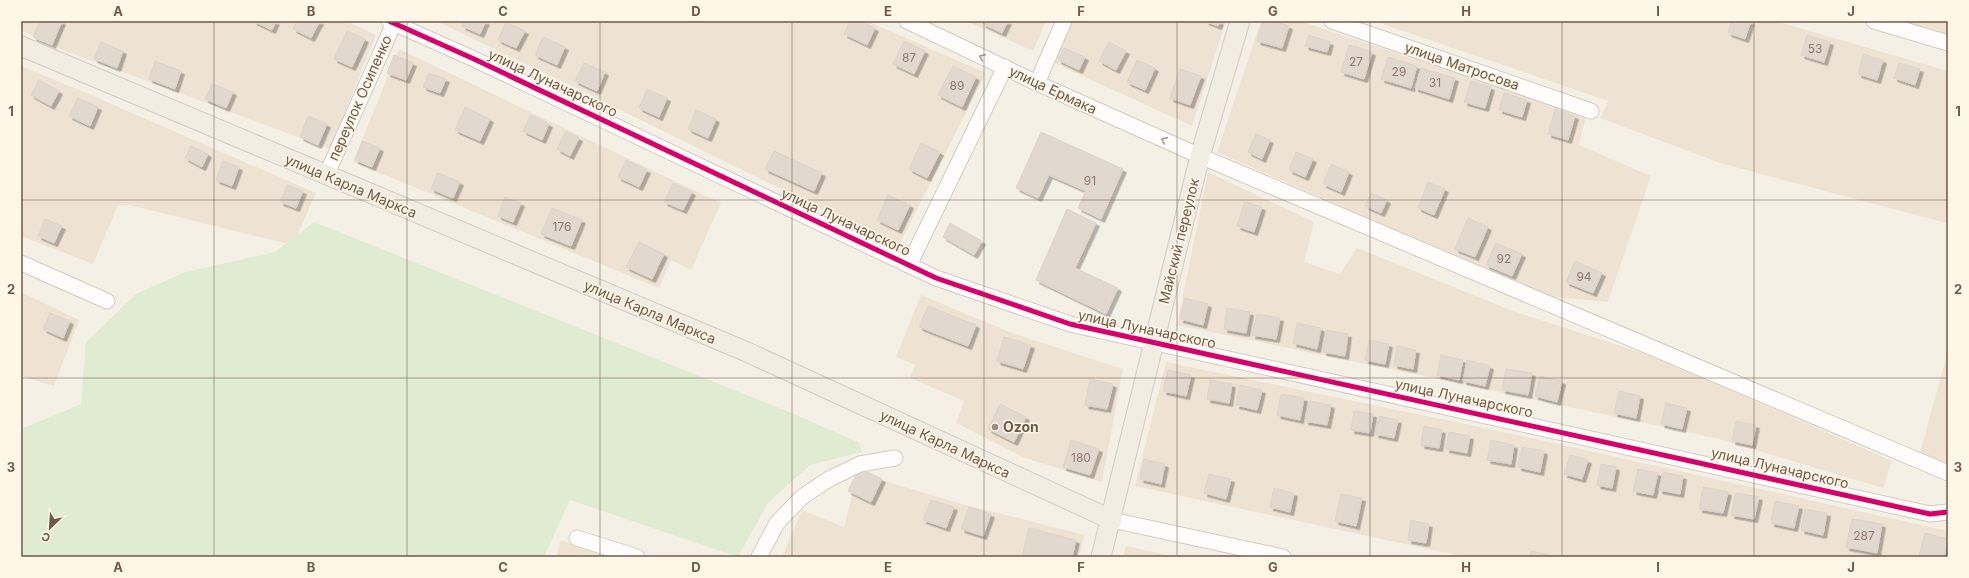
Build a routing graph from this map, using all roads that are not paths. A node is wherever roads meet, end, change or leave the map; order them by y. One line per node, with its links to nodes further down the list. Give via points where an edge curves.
1 (907, 21): 9 (street, улица Ермака, one-way to 1)
2 (1064, 21): 10 (street)
3 (1240, 21): 12 (main road, Майский переулок)
4 (1332, 21): 11 (street, улица Матросова)
5 (1874, 21): 7 (street)
6 (393, 22): 13 (street, переулок Осипенко); 15 (street, улица Луначарского)
7 (1948, 43)
8 (21, 46): 13 (main road, улица Карла Маркса)
9 (1005, 67): 10 (street, улица Ермака); 15 (street)
10 (1037, 83): 12 (street, улица Ермака, one-way to 10)
11 (1591, 112)
12 (1200, 156): 17 (main road, Майский переулок); 19 (street, улица Ермака)
13 (326, 176): 21 (main road, улица Карла Маркса, via 746,352)
14 (21, 262): 16 (street)
15 (909, 265): 17 (street, улица Луначарского, via 936,278 1070,324)
16 (107, 301)
17 (1154, 342): 20 (street, улица Луначарского, via 1930,514); 21 (main road, Майский переулок)
18 (895, 458): 24 (street, via 860,464 802,496 777,523)
19 (1948, 473)
20 (1948, 512)
21 (1112, 520): 25 (main road, Майский переулок); 26 (street, улица Карла Маркса)
22 (577, 538): 23 (street)
23 (637, 557)
24 (759, 557)
25 (1101, 557)
26 (1283, 557)

